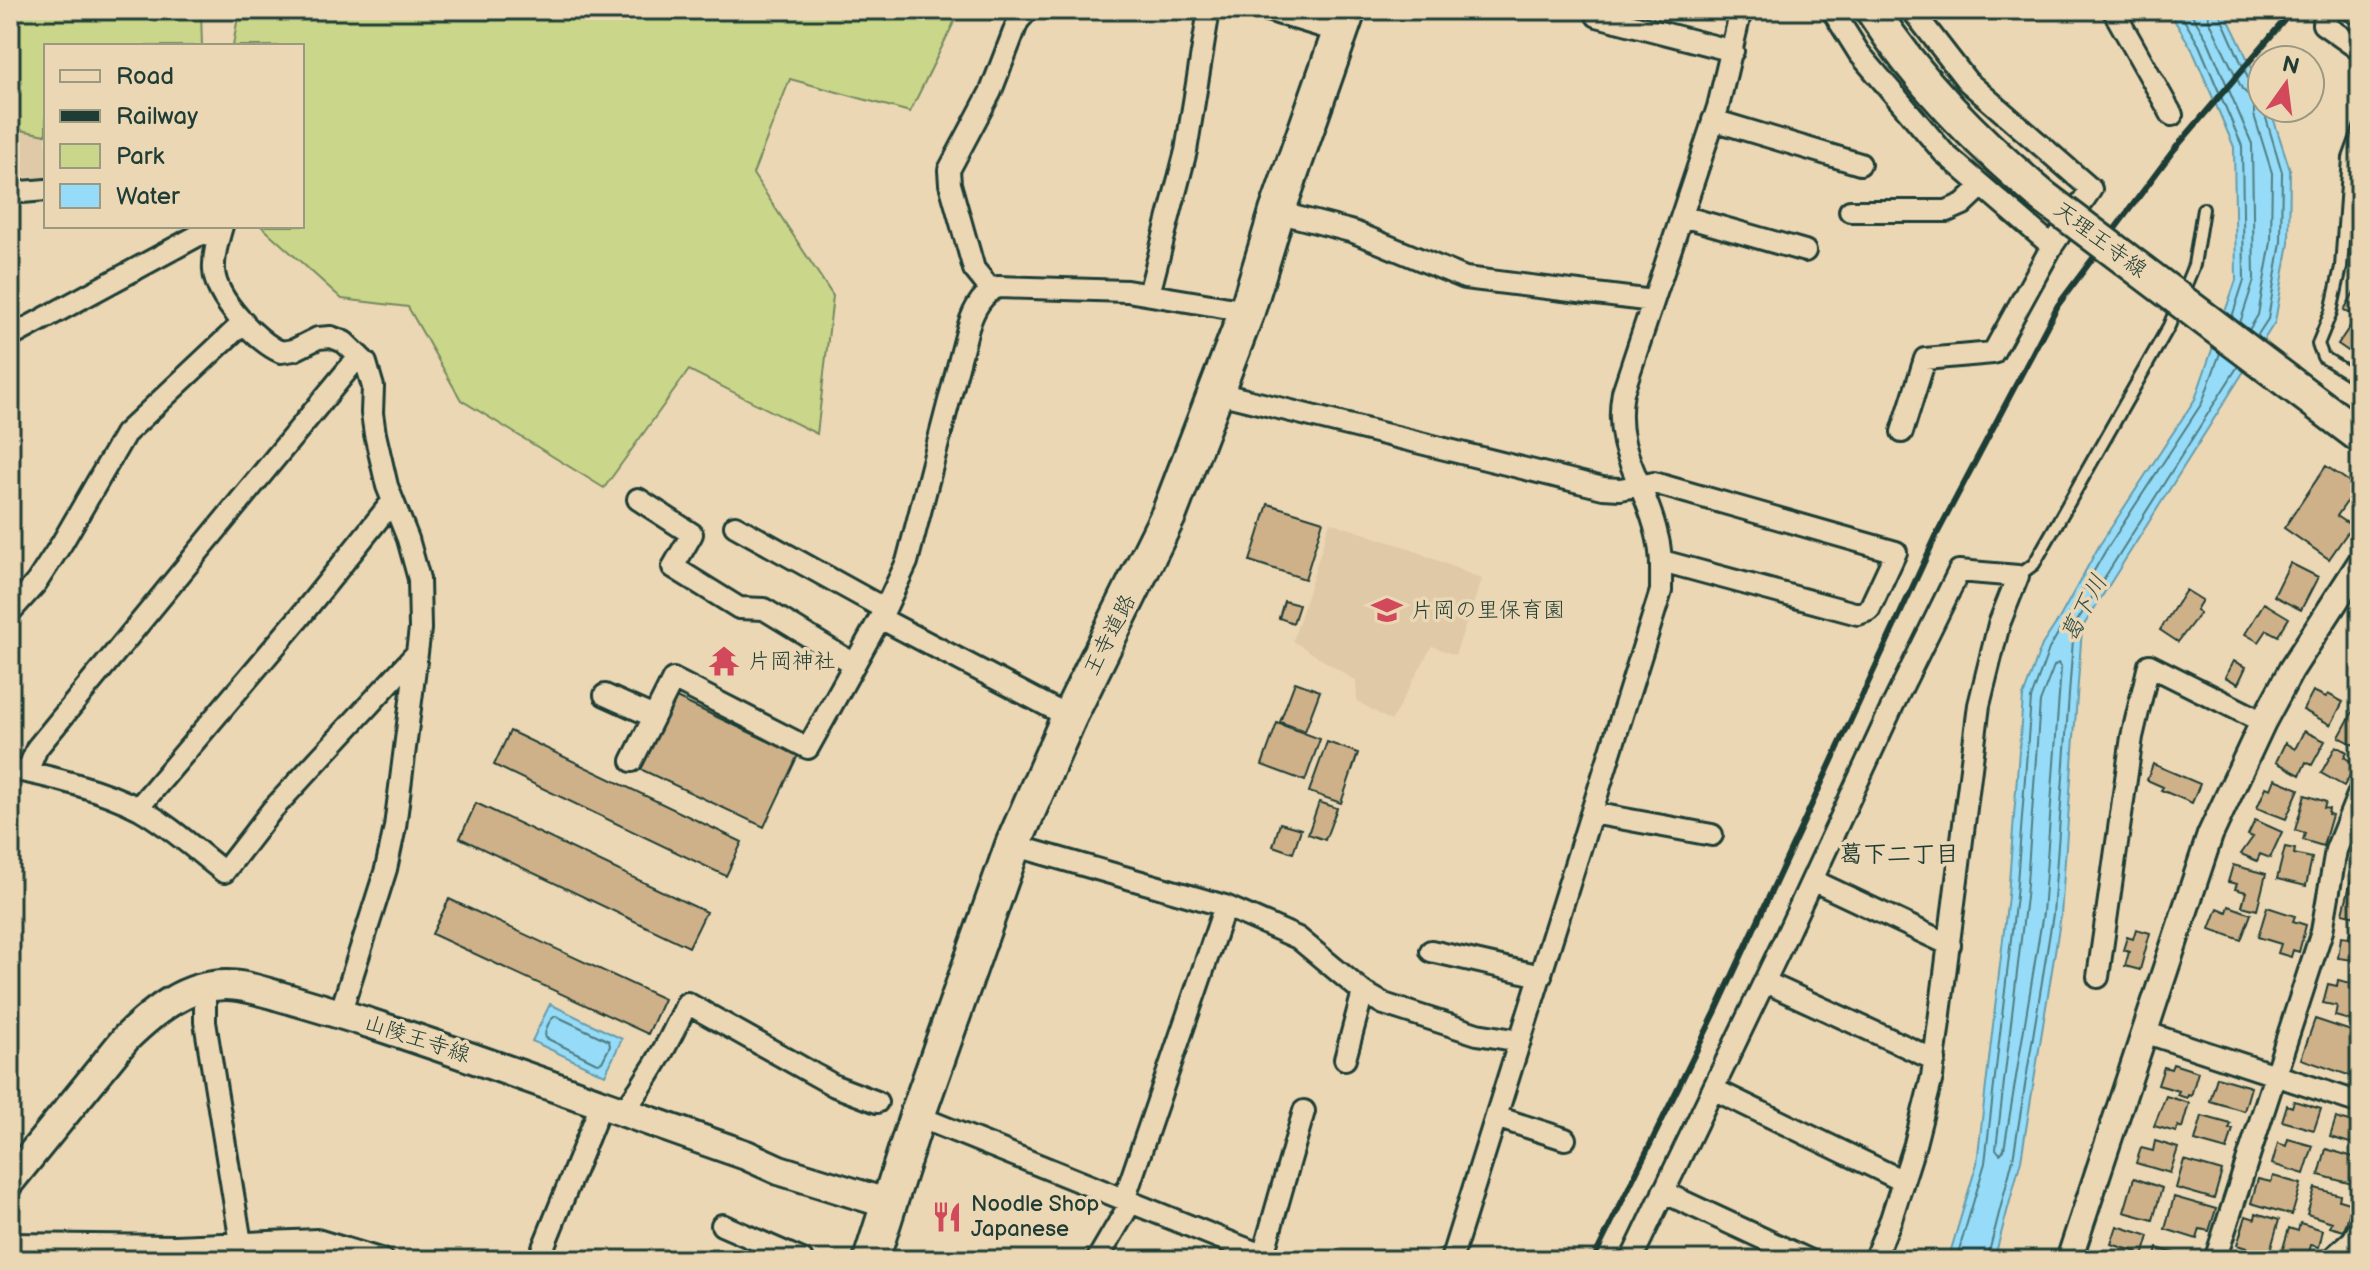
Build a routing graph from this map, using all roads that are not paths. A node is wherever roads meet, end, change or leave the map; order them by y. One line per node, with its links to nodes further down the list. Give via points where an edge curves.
1 (1028, 10): 28 (street, via 1018,21 991,91 949,170 974,269)
2 (1209, 10): 29 (street, via 1186,151)
3 (1267, 10): 11 (street)
4 (1741, 10): 13 (street)
5 (1832, 10): 18 (street, via 1909,115)
6 (1872, 10): 38 (main road, 天理王寺線, bridge, via 1938,98 1992,153)
7 (1912, 10): 26 (street, via 1967,81 2091,189)
8 (2113, 10): 14 (street)
9 (2331, 10): 12 (street, via 2323,24)
10 (1597, 16): 13 (street)
11 (1344, 21): 23 (highway, 王寺道路)
12 (2360, 50)
13 (1733, 51): 15 (street)
14 (2172, 115)
15 (1713, 120): 17 (street); 24 (street)
16 (2360, 128): 35 (lane, via 2349,158 2341,267 2318,344 2323,357)
17 (1860, 164)
18 (1981, 187): 22 (street, via 1947,211); 26 (street)
19 (44, 190): 20 (street)
20 (10, 193)
21 (2203, 209): 45 (lane, via 2194,265 2154,358 2034,564)
22 (1850, 211)
23 (1277, 212): 30 (street, via 1354,232 1465,278); 31 (highway, 王寺道路)
24 (1682, 216): 27 (street); 30 (street)
25 (221, 229): 32 (street, via 214,263 217,285); 33 (street, via 197,236)
26 (2052, 246): 37 (street, via 1993,353 1925,359)
27 (1805, 251)
28 (991, 290): 29 (street); 47 (street, via 971,318 918,527)
29 (1149, 294): 31 (street)
30 (1653, 301): 39 (street, via 1619,412 1621,438)
31 (1247, 311): 36 (highway, 王寺道路)
32 (244, 322): 34 (street, via 281,352 331,337); 46 (street, via 125,434 62,543)
33 (10, 337)
34 (359, 356): 41 (street, via 371,373 375,434); 55 (street)
35 (2360, 380)
36 (1214, 392): 39 (street, via 1603,488); 52 (highway, 王寺道路, via 1169,514)
37 (1902, 432)
38 (2360, 436)
39 (1638, 486): 43 (street); 43 (street, via 1654,483 1896,552 1869,610 1858,614)
40 (638, 499): 49 (street, via 692,534 673,567 739,608 764,609)
41 (392, 502): 48 (street, via 419,579); 57 (street)
42 (735, 526): 47 (street)
43 (1662, 561): 58 (street, via 1653,623)
44 (2360, 565): 53 (street)
45 (2018, 576): 61 (street, via 1959,571); 63 (street, via 1999,624 1979,705)
46 (10, 612)
47 (883, 613): 49 (street); 52 (street)
48 (416, 654): 57 (street, via 272,810 224,872); 70 (street, via 395,827)
49 (854, 664): 51 (street, via 808,748 673,679)
50 (605, 695): 51 (street)
51 (654, 717): 54 (street)
52 (1069, 717): 60 (highway, 王寺道路)
53 (2263, 722): 66 (street, via 2149,665 2132,737); 71 (street, via 2210,835)
54 (632, 761)
55 (18, 771): 57 (street)
56 (2360, 790): 75 (street, via 2336,850 2322,931)
57 (138, 808)
58 (1592, 813): 59 (street); 65 (street)
59 (1712, 835)
60 (1013, 845): 62 (street); 81 (highway, 王寺道路)
61 (1812, 880): 63 (street); 67 (street)
62 (1225, 906): 69 (street, via 1298,938); 87 (street)
63 (1950, 945): 74 (street)
64 (1431, 951): 65 (street)
65 (1541, 976): 72 (street)
66 (2098, 977)
67 (1765, 982): 74 (street); 76 (street)
68 (205, 987): 70 (main road, 山陵王寺線, via 247,987); 84 (main road, 山陵王寺線, via 171,1000 126,1038); 91 (street, via 205,1022)
69 (1363, 992): 72 (street, via 1426,1019); 73 (street)
70 (340, 1014): 79 (main road, 山陵王寺線)
71 (2144, 1032): 75 (street); 103 (street)
72 (1520, 1041): 82 (street)
73 (1345, 1059)
74 (1935, 1060): 85 (street)
75 (2274, 1075): 78 (street); 104 (street)
76 (1713, 1089): 85 (street); 86 (street)
77 (877, 1102): 79 (street, via 835,1086 687,1003 646,1082)
78 (2360, 1103)
79 (612, 1109): 88 (main road, 山陵王寺線); 95 (street)
80 (1304, 1111): 93 (street)
81 (917, 1116): 87 (street); 88 (highway, 王寺道路)
82 (1496, 1117): 83 (street); 99 (street)
83 (1565, 1139)
84 (10, 1181)
85 (1903, 1181): 102 (street)
86 (1663, 1192): 100 (street); 101 (street)
87 (1128, 1201): 93 (street); 98 (street)
88 (889, 1204): 97 (highway, 王寺道路)
89 (722, 1225): 96 (street)
90 (2360, 1227): 105 (street)
91 (241, 1243): 92 (street); 94 (street, via 317,1240)
92 (10, 1244)
93 (1268, 1258)
94 (383, 1260)
95 (538, 1260)
96 (802, 1260)
97 (871, 1260)
98 (1097, 1260)
99 (1451, 1260)
100 (1631, 1260)
101 (1809, 1260)
102 (1874, 1260)
103 (2069, 1260)
104 (2215, 1260)
105 (2330, 1260)

